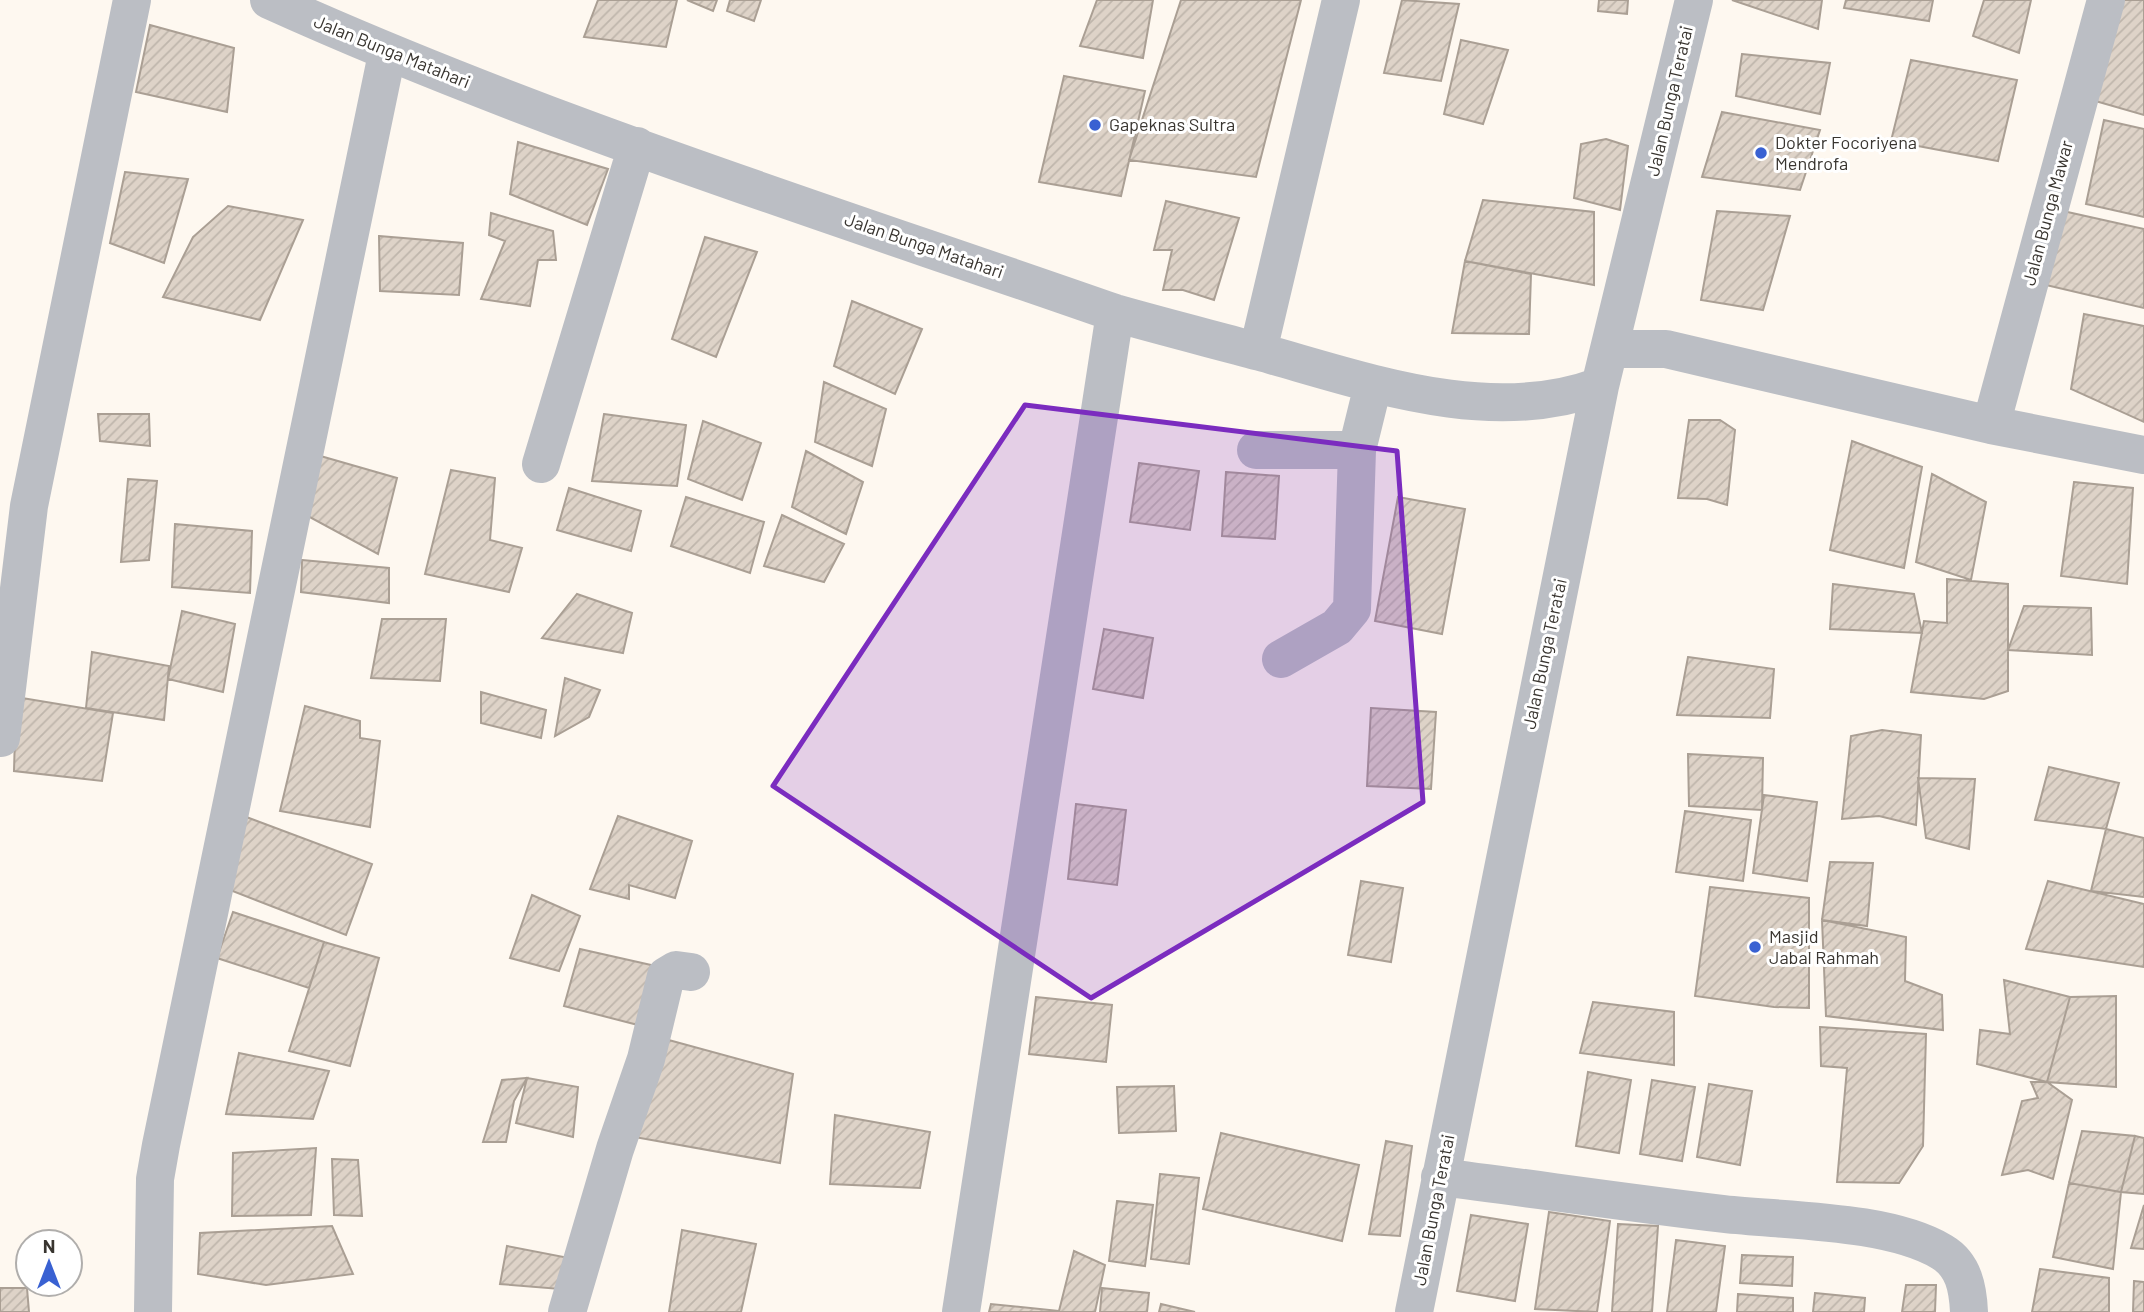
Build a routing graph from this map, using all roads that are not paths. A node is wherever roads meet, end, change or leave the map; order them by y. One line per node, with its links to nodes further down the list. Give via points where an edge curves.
1 (132, 0): 19 (street, via 29,506)
2 (269, 0): 6 (street, Jalan Bunga Matahari)
3 (1341, 0): 10 (street)
4 (1694, 0): 9 (street, Jalan Bunga Teratai)
5 (2106, 0): 13 (street, Jalan Bunga Mawar)
6 (387, 54): 7 (street, Jalan Bunga Matahari); 22 (street, via 161,1145 155,1179)
7 (637, 146): 8 (street, Jalan Bunga Matahari); 17 (street)
8 (1115, 313): 10 (street, Jalan Bunga Matahari); 24 (street)
9 (1609, 349): 12 (street, Jalan Bunga Teratai); 13 (street, via 1666,349)
10 (1258, 351): 11 (street, Jalan Bunga Matahari)
11 (1373, 385): 12 (street, Jalan Bunga Matahari, via 1517,403 1577,395); 15 (street)
12 (1600, 386): 21 (street, Jalan Bunga Teratai)
13 (1991, 425): 16 (street)
14 (1256, 450): 15 (street)
15 (1357, 450): 18 (street, via 1352,609 1337,627)
16 (2144, 455)
17 (541, 464)
18 (1282, 659)
19 (1, 738)
20 (691, 972): 23 (street, via 676,970 666,976 646,1059)
21 (1440, 1177): 25 (street, Jalan Bunga Teratai); 26 (street, via 1889,1232 1934,1248 1957,1265 1965,1280)
22 (153, 1312)
23 (567, 1312)
24 (961, 1312)
25 (1414, 1312)
26 (1969, 1312)

